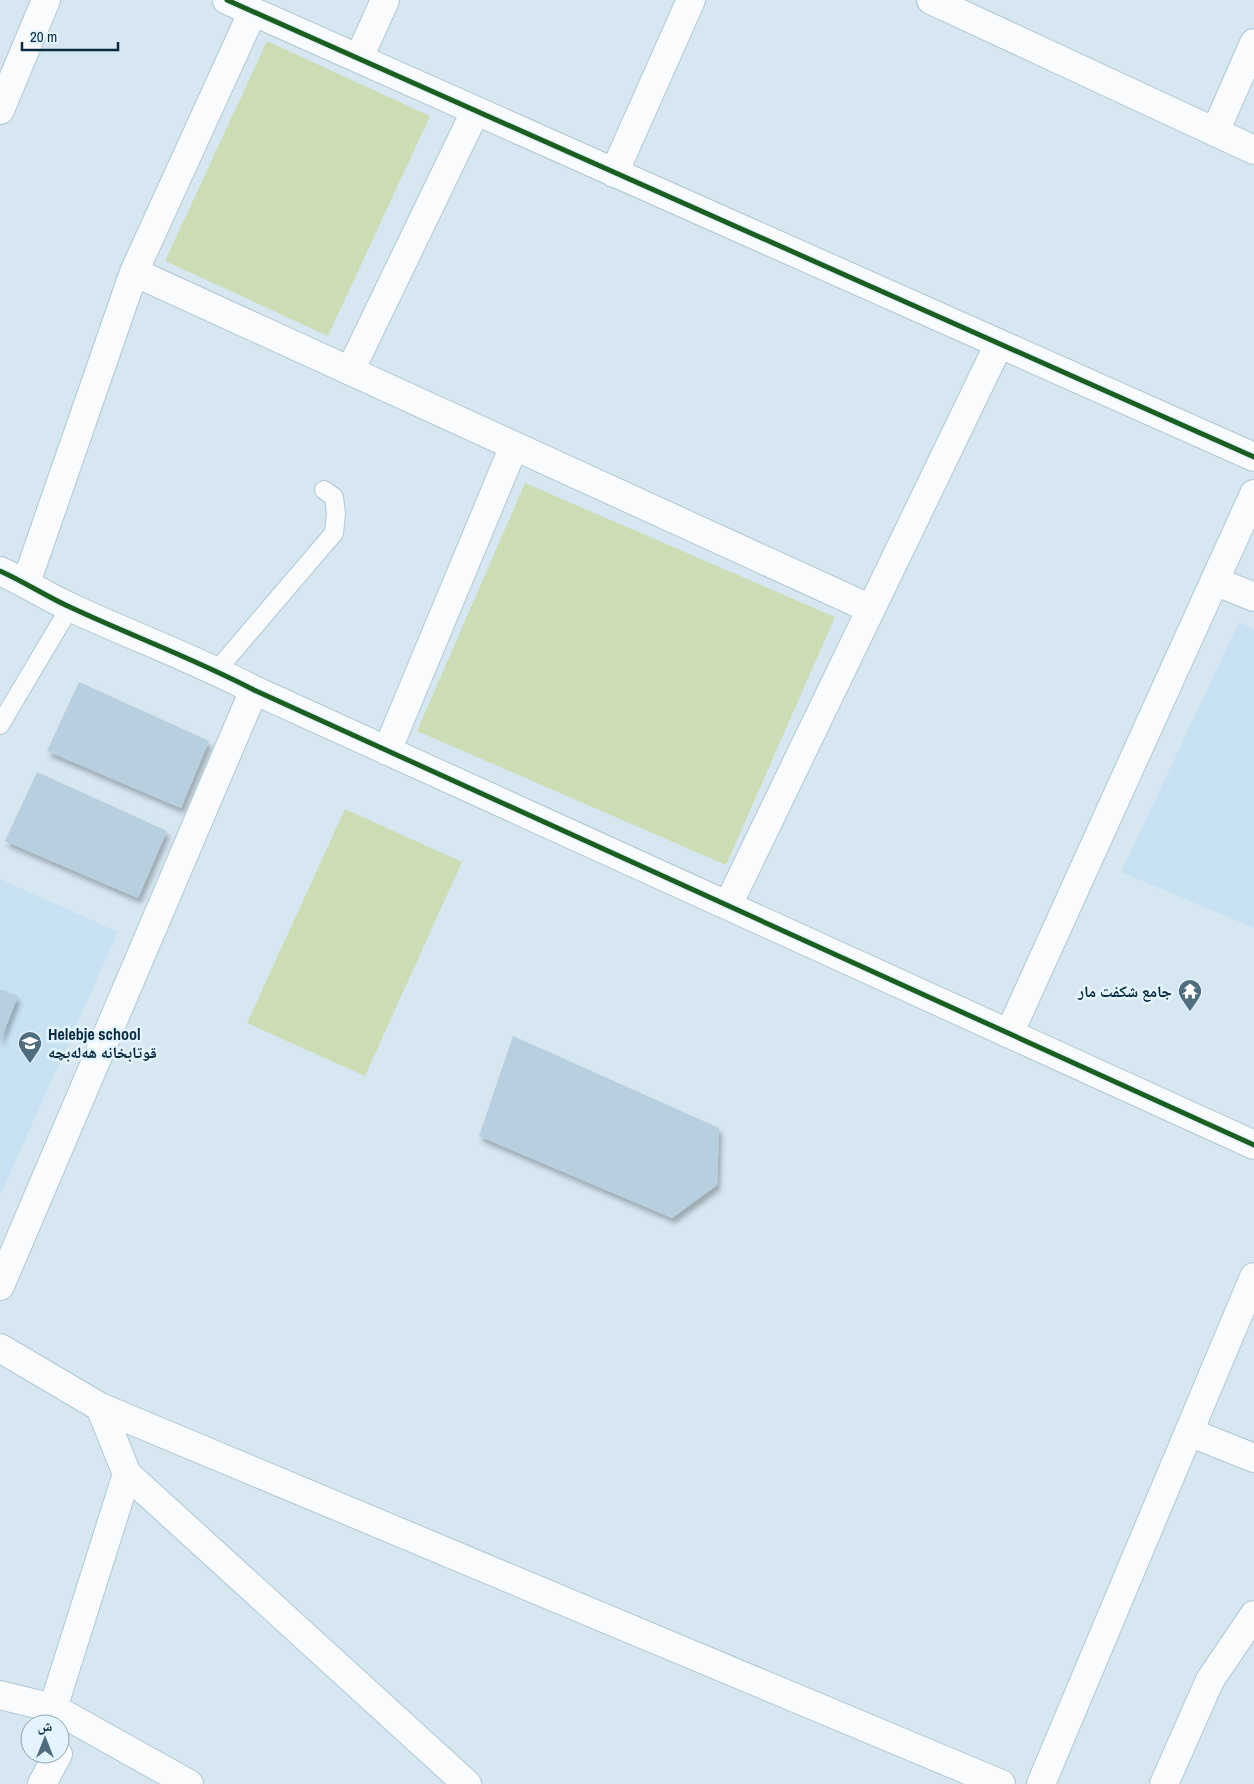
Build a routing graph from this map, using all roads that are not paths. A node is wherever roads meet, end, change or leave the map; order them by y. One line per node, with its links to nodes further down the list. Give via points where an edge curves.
1 (45, 0): 9 (street)
2 (227, 0): 6 (street)
3 (385, 0): 8 (street)
4 (691, 0): 13 (street)
5 (931, 0): 11 (street)
6 (253, 11): 8 (street); 14 (street)
7 (1254, 43): 11 (street)
8 (360, 58): 10 (street)
9 (0, 110)
10 (475, 112): 13 (street); 16 (street)
11 (1215, 132): 12 (street)
12 (1254, 150)
13 (614, 174): 15 (street)
14 (134, 272): 16 (street); 23 (street)
15 (999, 344): 18 (street); 26 (street)
16 (350, 371): 17 (street)
17 (514, 446): 26 (street); 30 (street)
18 (1254, 457)
19 (324, 490): 27 (lane, via 334,497 334,533)
20 (1254, 494): 22 (street)
21 (0, 572): 23 (street)
22 (1215, 581): 24 (street); 32 (street)
23 (26, 583): 25 (street)
24 (1254, 598)
25 (70, 607): 27 (street); 29 (lane)
26 (871, 609): 31 (street)
27 (217, 670): 28 (street)
28 (254, 690): 30 (street); 35 (street)
29 (0, 725)
30 (387, 750): 31 (street)
31 (728, 906): 32 (street)
32 (1009, 1034): 33 (street)
33 (1254, 1145)
34 (1254, 1277): 38 (street)
35 (0, 1286)
36 (0, 1348): 37 (street)
37 (100, 1407): 40 (street); 49 (street)
38 (1189, 1432): 39 (street); 50 (street)
39 (1254, 1458)
40 (127, 1474): 43 (street); 48 (street)
41 (1254, 1615): 51 (street, via 1210,1680)
42 (0, 1695): 43 (street)
43 (64, 1714)
44 (70, 1717): 47 (street)
45 (53, 1764): 46 (street)
46 (42, 1784)
47 (189, 1784)
48 (467, 1784)
49 (1001, 1784)
50 (1041, 1784)
51 (1164, 1784)

